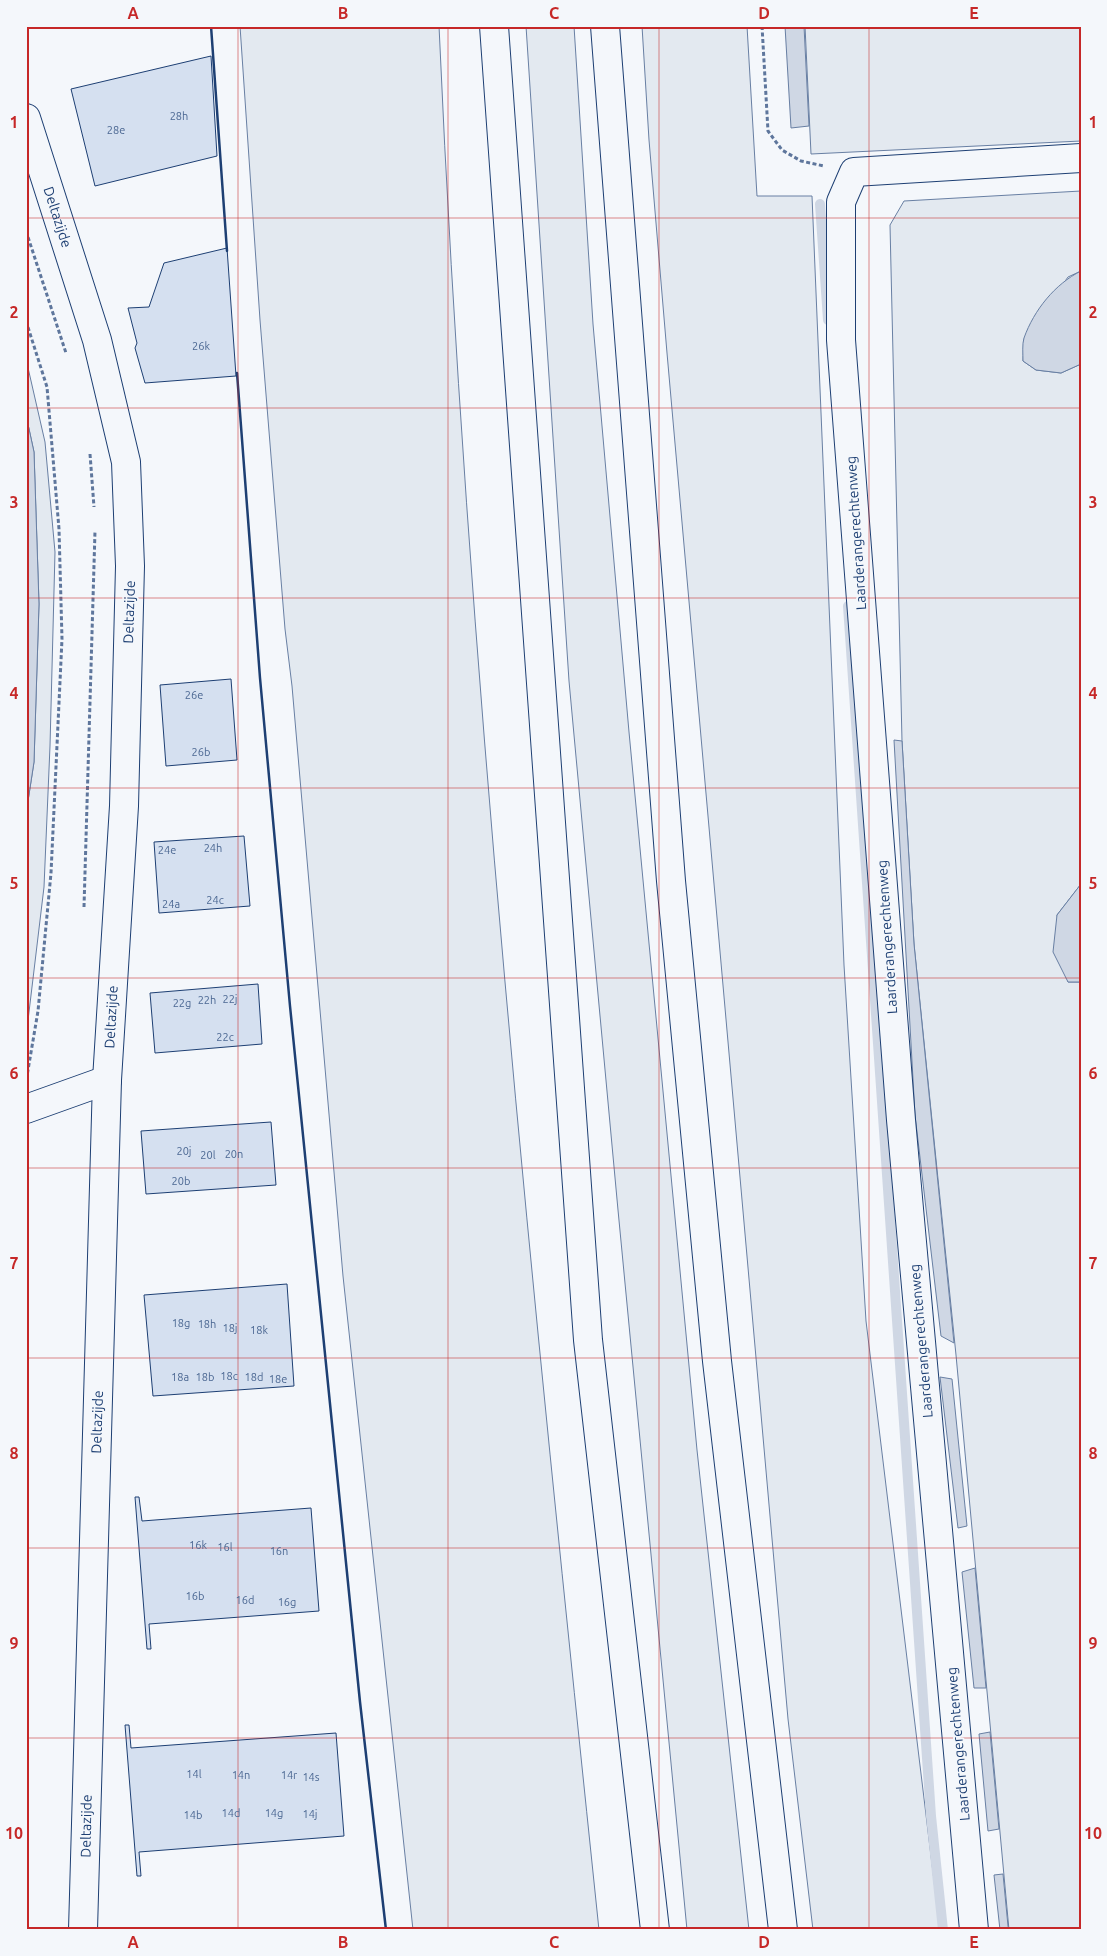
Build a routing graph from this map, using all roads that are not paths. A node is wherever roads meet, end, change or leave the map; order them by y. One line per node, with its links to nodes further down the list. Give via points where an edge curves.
1 (494, 26): 8 (main road, via 588,1340)
2 (605, 26): 9 (main road, via 671,880 717,1361)
3 (29, 134): 5 (main road, Deltazijde, via 97,340 126,462 130,566 124,806)
4 (1081, 158): 10 (main road, Laarderangerechtenweg, via 854,172 841,202 841,340 901,1120)
5 (107, 1080): 6 (main road); 7 (main road, Deltazijde)
6 (26, 1109)
7 (83, 1930)
8 (655, 1930)
9 (783, 1930)
10 (974, 1930)

